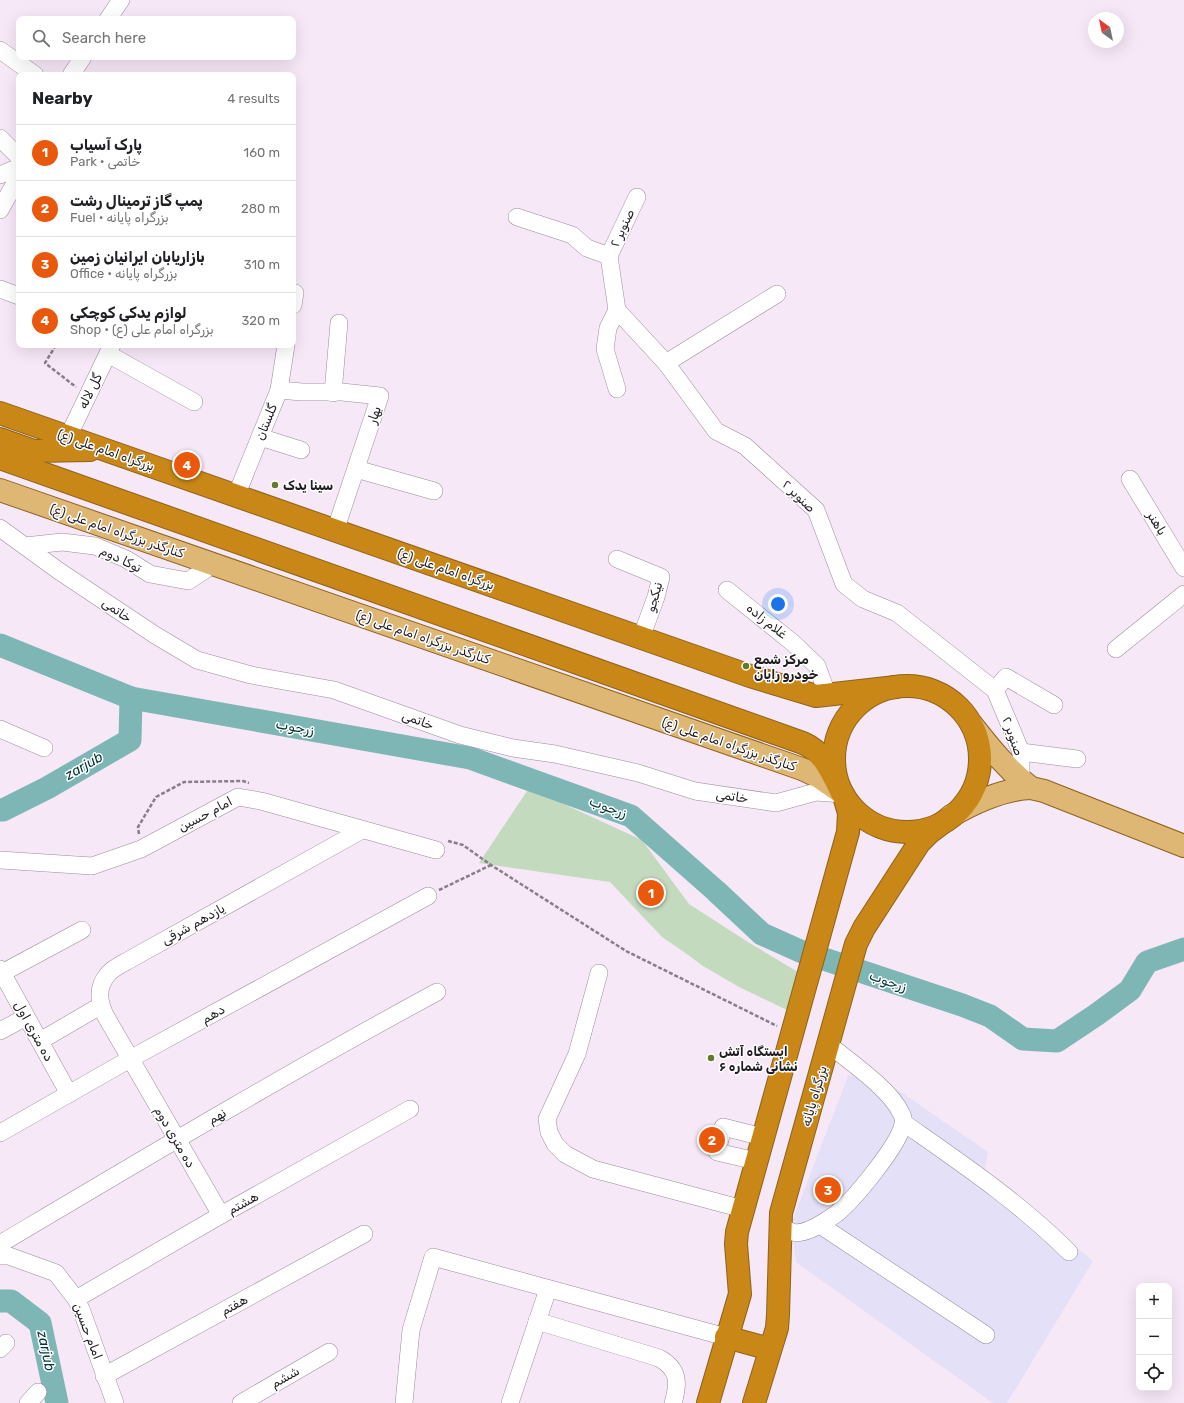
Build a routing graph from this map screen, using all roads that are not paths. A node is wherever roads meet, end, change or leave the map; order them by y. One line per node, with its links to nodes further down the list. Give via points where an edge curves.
1 (121, 0): 2 (street)
2 (110, 16)
3 (0, 50): 5 (street)
4 (81, 60): 6 (street)
5 (32, 72)
6 (72, 72)
7 (0, 138): 8 (street)
8 (16, 154)
9 (16, 168): 10 (street)
10 (0, 175)
11 (16, 181): 13 (street)
12 (637, 197): 15 (street, صنوبر ۲)
13 (0, 210)
14 (517, 217): 15 (street, via 572,235 587,248)
15 (609, 256): 19 (street, صنوبر ۲)
16 (0, 289): 18 (street)
17 (777, 294): 23 (street)
18 (16, 295)
19 (617, 310): 23 (street, صنوبر ۲); 24 (street, via 608,328 605,349)
20 (339, 323): 26 (street)
21 (286, 348): 25 (street, گلستان)
22 (110, 349): 27 (street); 29 (street, گل لاله)
23 (666, 363): 52 (street, صنوبر ۲, via 716,431 745,446 816,510 844,584 863,599 897,613)
24 (617, 389)
25 (279, 390): 26 (street, بهار); 30 (street, گلستان)
26 (333, 393): 35 (street, بهار, via 380,396)
27 (194, 402)
28 (0, 413): 29 (highway, بزرگراه امام علی (ع))
29 (68, 436): 32 (highway, بزرگراه امام علی (ع))
30 (260, 437): 33 (street); 39 (street, گلستان)
31 (0, 439): 32 (highway, via 34,451)
32 (104, 449): 39 (highway, بزرگراه امام علی (ع))
33 (301, 450)
34 (0, 458): 42 (highway)
35 (356, 469): 38 (street); 41 (street, بهار)
36 (1130, 479): 46 (street, باهنر)
37 (0, 490): 45 (main road, کنارگذر بزرگراه امام علی (ع))
38 (434, 491)
39 (236, 496): 41 (highway, بزرگراه امام علی (ع))
40 (0, 528): 43 (street, خاتمی)
41 (335, 530): 49 (highway, بزرگراه امام علی (ع))
42 (221, 536): 45 (main road); 61 (highway, via 803,743 814,749 824,760)
43 (25, 546): 45 (street, توکا دوم, via 62,542 95,546 126,559 150,574 188,581 205,570); 61 (street, خاتمی, via 196,660 251,675 334,690 460,735 638,773 695,791 776,803 816,792)
44 (617, 559): 49 (street, نیکجو, via 661,577)
45 (210, 563): 61 (main road, کنارگذر بزرگراه امام علی (ع), via 802,769 819,777)
46 (1184, 568)
47 (727, 590): 53 (street, غلام زاده, via 766,620 817,666)
48 (1184, 594): 50 (street)
49 (641, 638): 53 (highway, بزرگراه امام علی (ع), via 809,695)
50 (1116, 649)
51 (896, 687): 53 (highway, بزرگراه امام علی (ع)); 55 (highway, via 921,687 940,694 958,706); 61 (highway, via 881,691 862,702 849,714 840,730 834,763)
52 (996, 690): 54 (street, via 1006,677); 58 (street, صنوبر ۲)
53 (828, 696)
54 (1054, 705)
55 (972, 725): 60 (main road, via 1001,760); 62 (highway, via 979,749 978,773 968,799)
56 (0, 729): 57 (street)
57 (44, 748)
58 (1021, 752): 59 (street); 60 (street, صنوبر ۲)
59 (1077, 759)
60 (1032, 786): 62 (main road, via 993,796); 65 (main road)
61 (843, 794): 62 (highway, via 862,816 890,830 920,830); 82 (highway, via 850,813 848,832)
62 (950, 817): 76 (highway, بزرگراه پایانه, via 919,843 864,928 856,944)
63 (362, 830): 64 (street, امام حسین); 66 (street, امام حسین, via 261,801 238,797 141,849 92,866); 72 (street, یازدهم شرقی, via 118,967 108,974 99,991)
64 (440, 845)
65 (1184, 846)
66 (0, 860)
67 (428, 896): 77 (street, دهم)
68 (82, 930): 69 (street)
69 (1, 971): 73 (street, ده متری اول)
70 (599, 973): 85 (street, via 577,1054 547,1119 549,1132 555,1144 565,1154 593,1169)
71 (437, 992): 83 (street, نهم)
72 (100, 1006): 75 (street); 77 (street)
73 (26, 1016): 74 (street); 75 (street, ده متری اول)
74 (0, 1032)
75 (40, 1041): 78 (street, ده متری اول)
76 (828, 1044): 80 (street, via 882,1088 893,1100); 87 (highway, بزرگراه پایانه)
77 (130, 1059): 78 (street, دهم); 83 (street, ده متری دوم)
78 (69, 1094): 81 (street, دهم)
79 (410, 1109): 86 (street, هشتم)
80 (904, 1123): 88 (street, via 897,1139 866,1181 837,1213); 91 (street, via 988,1182 1038,1222)
81 (0, 1133)
82 (763, 1137): 84 (highway); 84 (street, via 723,1127 717,1152)
83 (176, 1139): 86 (street, ده متری دوم); 90 (street, نهم)
84 (756, 1161): 85 (highway)
85 (743, 1209): 96 (highway, via 736,1237 740,1294)
86 (221, 1215): 94 (street, هشتم)
87 (780, 1223): 88 (street, via 790,1232 797,1233); 98 (highway, بزرگراه پایانه, via 777,1328)
88 (820, 1225): 97 (street)
89 (364, 1234): 100 (street, هفتم)
90 (0, 1244)
91 (1069, 1252)
92 (0, 1256): 94 (street, امام حسین, via 9,1256 56,1273)
93 (548, 1289): 95 (street); 96 (street); 103 (street, via 433,1257 411,1330)
94 (76, 1299): 100 (street, امام حسین)
95 (537, 1321): 104 (street); 105 (street, via 664,1361 673,1370 677,1382)
96 (729, 1329): 98 (highway); 106 (highway)
97 (986, 1335)
98 (770, 1349): 107 (highway, بزرگراه پایانه)
99 (329, 1352): 102 (street, ششم)
100 (104, 1376): 101 (street, امام حسین)
101 (115, 1403)
102 (241, 1403)
103 (404, 1403)
104 (510, 1403)
105 (673, 1403)
106 (708, 1403)
107 (754, 1403)

